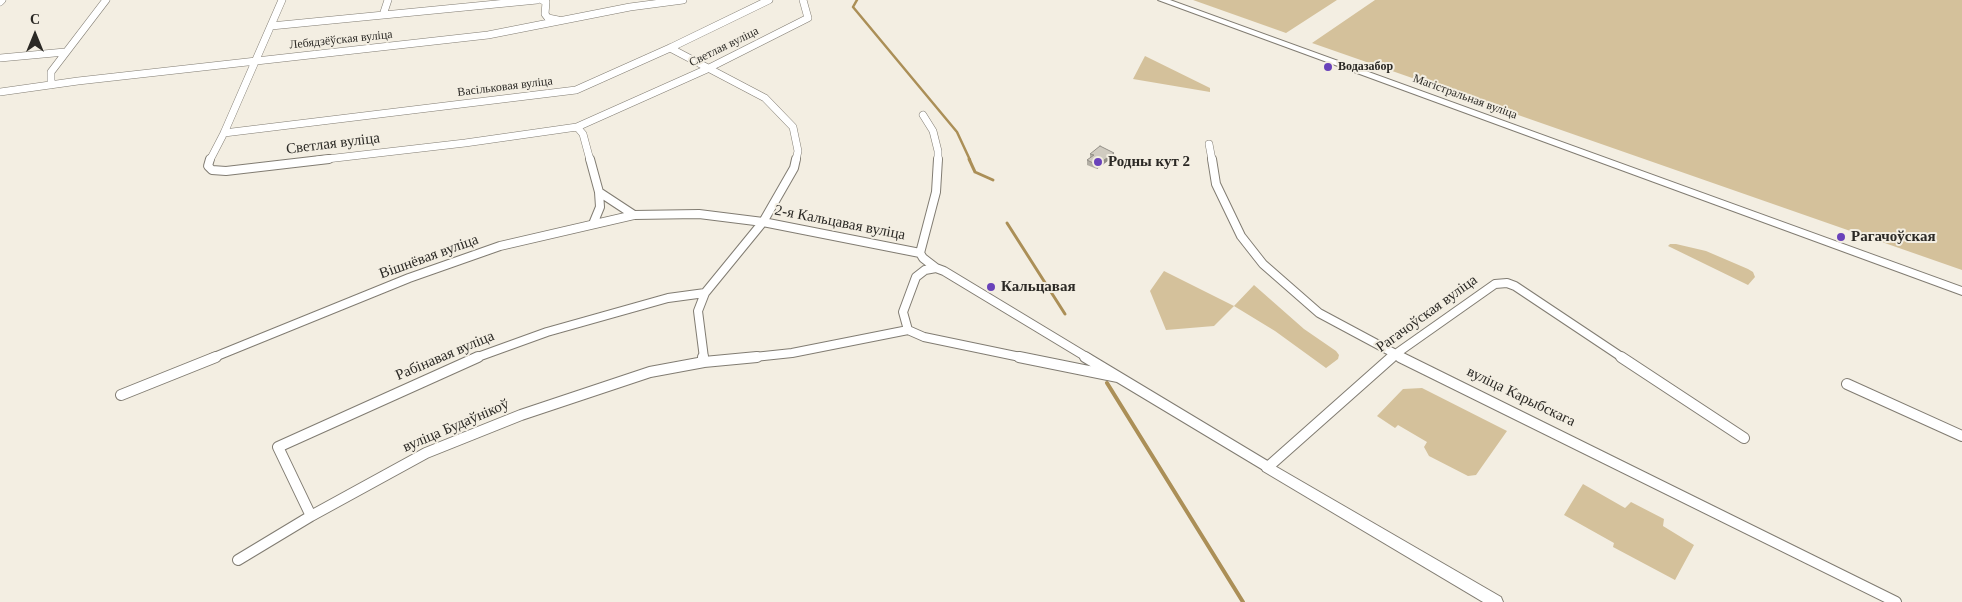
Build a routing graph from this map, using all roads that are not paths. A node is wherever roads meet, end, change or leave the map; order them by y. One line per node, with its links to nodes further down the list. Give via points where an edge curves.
1 (106, 0): 15 (street)
2 (282, 0): 13 (street, Светлая вуліца)
3 (388, 0): 11 (street)
4 (537, 0): 10 (street)
5 (542, 0): 12 (street, via 546,2 544,14 548,18)
6 (683, 0): 12 (street, Лебядзёўская вуліца)
7 (769, 0): 14 (street, Васільковая вуліца)
8 (803, 0): 18 (street, Светлая вуліца, via 808,18)
9 (1162, 0): 31 (main road, Магістральная вуліца)
10 (480, 3): 11 (street)
11 (383, 16): 13 (street)
12 (564, 21): 17 (street, Лебядзёўская вуліца, via 488,35)
13 (272, 26): 17 (street, Светлая вуліца)
14 (670, 48): 18 (street); 23 (street, Васільковая вуліца, via 576,90)
15 (65, 52): 16 (street); 19 (street, via 51,72)
16 (0, 58)
17 (256, 61): 19 (street, Лебядзёўская вуліца); 23 (street, Светлая вуліца)
18 (707, 69): 22 (street, Светлая вуліца); 27 (street, via 765,98 793,127 798,151 794,168)
19 (51, 85): 20 (street, Лебядзёўская вуліца)
20 (0, 92)
21 (923, 115): 29 (street, 2-я Кальцавая вуліца, via 933,131 938,150 936,192)
22 (577, 128): 23 (street, Светлая вуліца, via 226,171 212,170 208,166); 25 (street, via 583,134)
23 (224, 132)
24 (1209, 144): 34 (street, вуліца Карыбскага, via 1219,192 1233,222 1254,254 1319,313)
25 (599, 192): 26 (street); 28 (street, via 600,207)
26 (634, 215): 27 (street, Вішнёвая вуліца, via 699,214); 28 (street, Вішнёвая вуліца)
27 (763, 222): 29 (street, 2-я Кальцавая вуліца); 32 (street)
28 (593, 224): 38 (street, Вішнёвая вуліца, via 500,246 409,278)
29 (920, 253): 30 (street)
30 (936, 268): 33 (street, via 920,273 913,283 903,312); 36 (street, via 981,292)
31 (1962, 291)
32 (705, 293): 35 (street, via 698,311); 42 (street, Рабінавая вуліца, via 668,298 547,332 479,356 278,447)
33 (908, 330): 35 (street, вуліца Будаўнікоў, via 792,353); 36 (street, via 924,337)
34 (1395, 354): 40 (street, Рагачоўская вуліца, via 1495,284 1507,283); 41 (street, Рагачоўская вуліца); 45 (street, вуліца Карыбскага)
35 (704, 362): 42 (street, вуліца Будаўнікоў, via 650,372 512,418 426,453)
36 (1118, 377): 41 (street)
37 (1846, 384): 39 (street)
38 (121, 395)
39 (1962, 436)
40 (1744, 438)
41 (1268, 467): 44 (street)
42 (311, 516): 43 (street, вуліца Будаўнікоў)
43 (238, 560)
44 (1496, 602)
45 (1896, 602)

